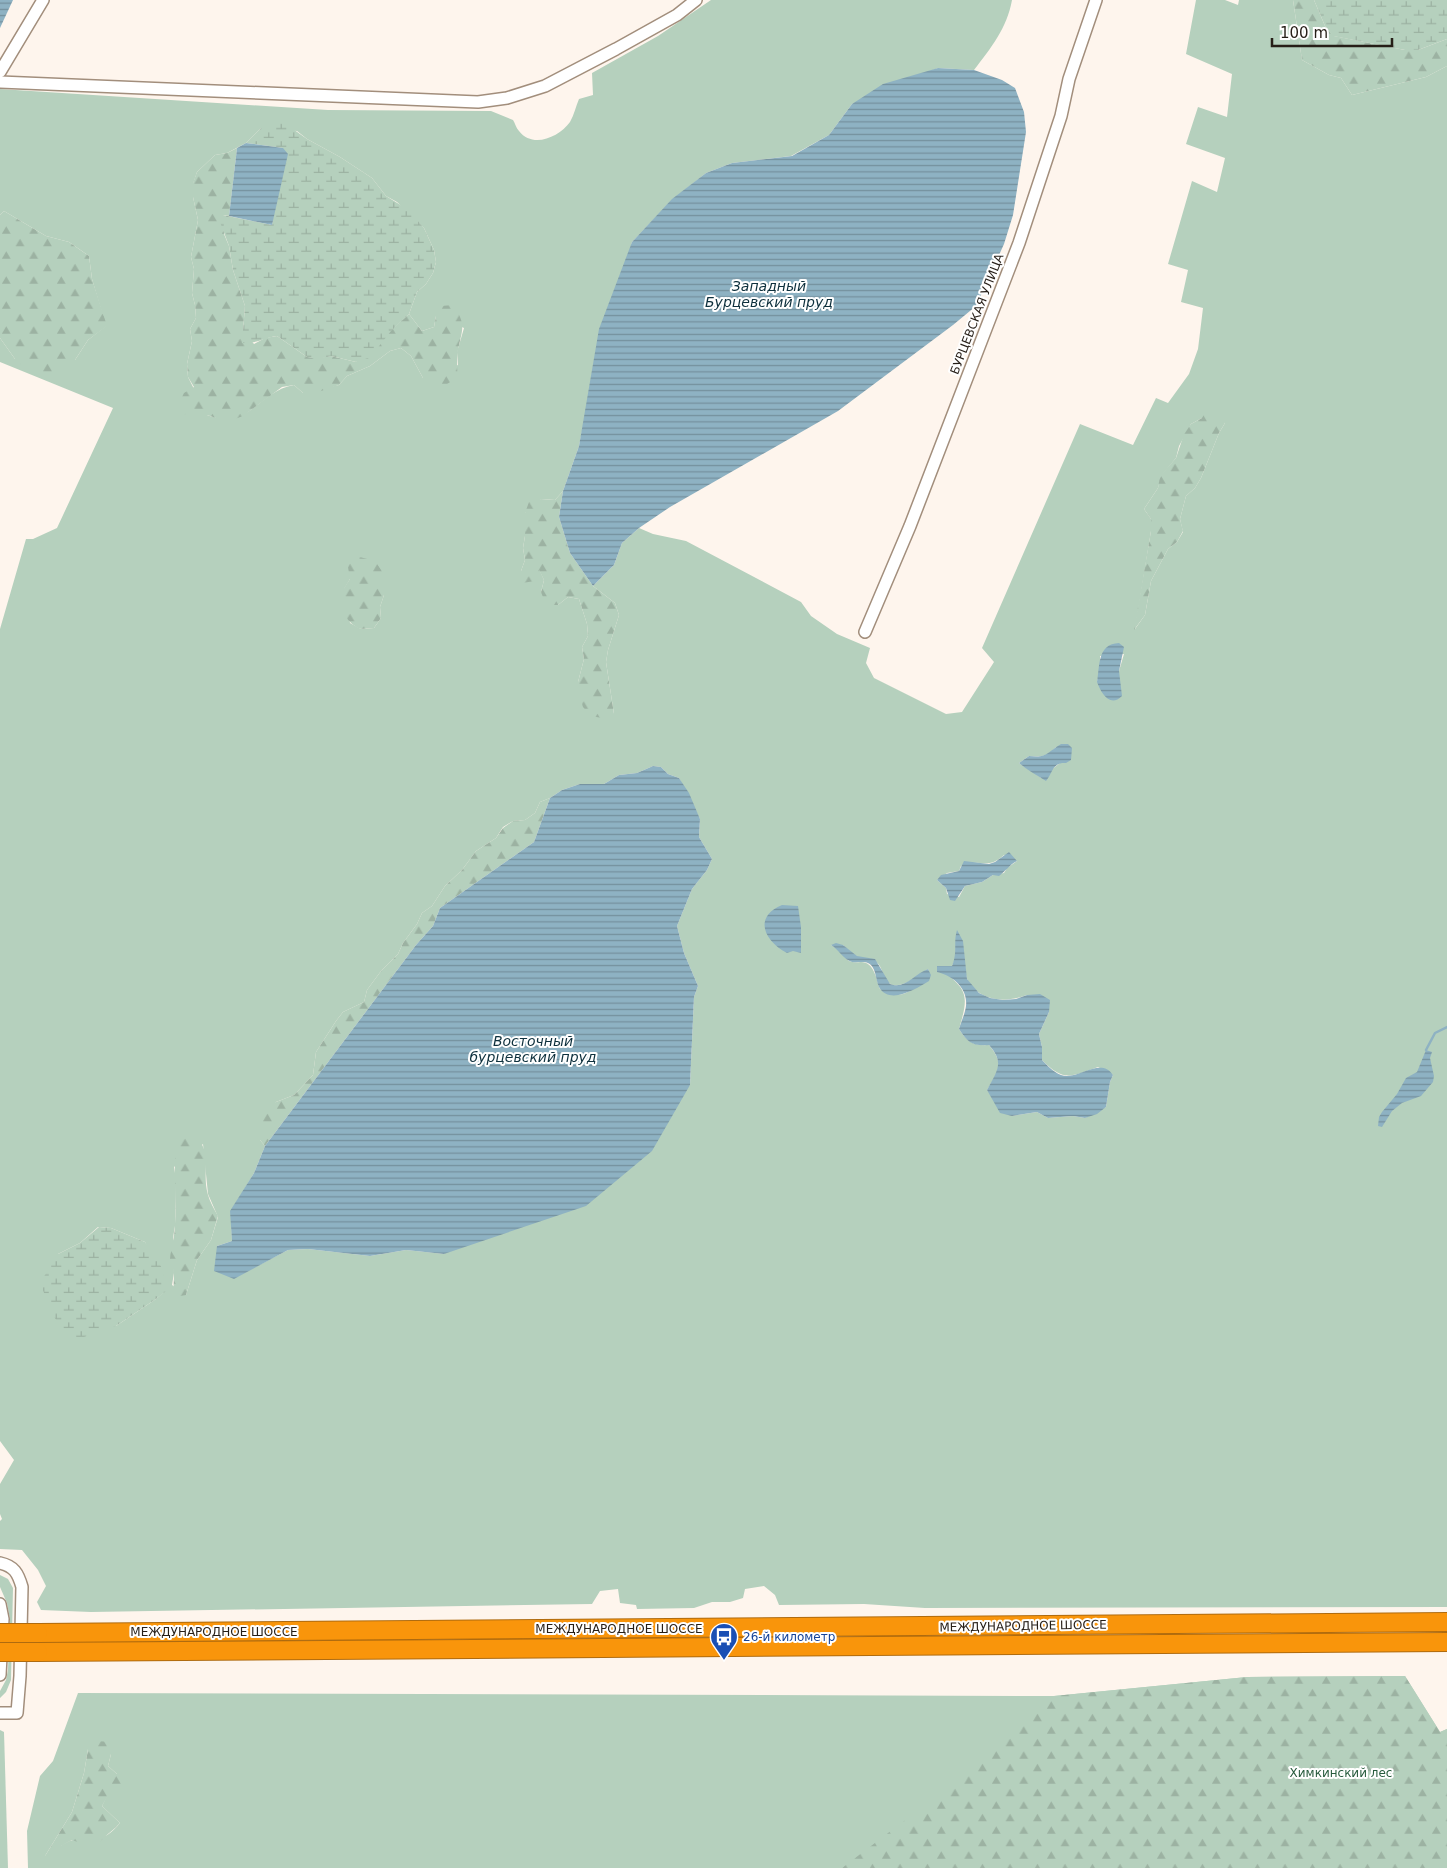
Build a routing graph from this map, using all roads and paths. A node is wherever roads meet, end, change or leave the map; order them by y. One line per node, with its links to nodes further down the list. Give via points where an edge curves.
1 (43, 0): 4 (street)
2 (696, 0): 5 (street, via 668,20 545,86 508,98 478,102)
3 (1096, 0): 6 (street, БУРЦЕВСКАЯ УЛИЦА, via 1019,243 910,526)
4 (0, 72)
5 (0, 82)
6 (865, 632)
7 (0, 1564): 14 (street, via 11,1566 22,1587 17,1713)
8 (0, 1604): 13 (street, via 3,1619)
9 (1447, 1622): 10 (highway, МЕЖДУНАРОДНОЕ ШОССЕ, bridge)
10 (0, 1633)
11 (1447, 1642): 12 (highway, МЕЖДУНАРОДНОЕ ШОССЕ, bridge)
12 (0, 1652)
13 (0, 1675)
14 (0, 1712)

